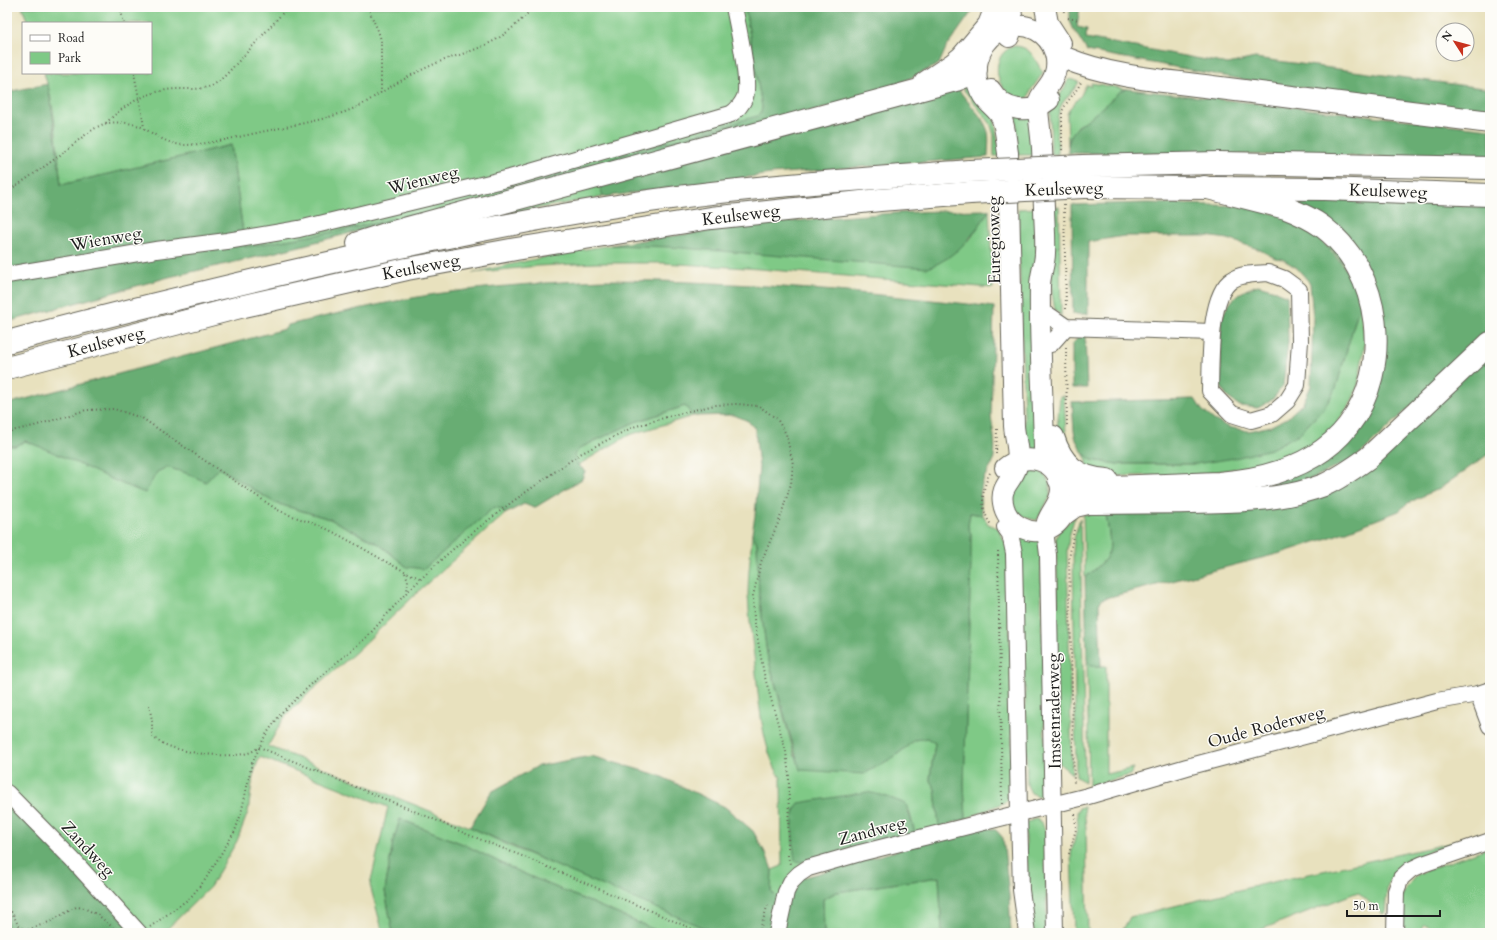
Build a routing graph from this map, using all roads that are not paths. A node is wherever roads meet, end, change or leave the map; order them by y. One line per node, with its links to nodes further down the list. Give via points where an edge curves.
1 (734, 7): 18 (street, Wienweg, via 746,90 744,100 731,114 510,178 299,229)
2 (996, 7): 10 (highway, via 989,25 962,57)
3 (1003, 7): 6 (main road, via 1002,22)
4 (1036, 7): 7 (main road, via 1038,24)
5 (1045, 7): 7 (main road, via 1046,20)
6 (1008, 25): 7 (main road, via 1029,27); 7 (main road, via 1041,47 1048,65); 8 (main road, via 982,48); 12 (main road, via 989,56 986,71 992,92)
7 (1062, 48): 9 (highway); 9 (highway, via 1106,82); 11 (main road, via 1059,90)
8 (976, 68): 10 (highway, via 969,75 956,80); 12 (main road, via 980,90 988,102)
9 (1145, 78): 13 (highway)
10 (913, 92): 19 (highway, via 389,233)
11 (1043, 104): 12 (main road, via 1019,110); 17 (main road, via 1046,109 1042,150)
12 (1000, 106): 28 (main road, Euregioweg, via 1008,153)
13 (1490, 122)
14 (1490, 168): 19 (highway, Keulseweg, bridge, via 1218,163 1083,166 970,170 781,186 619,205 513,223)
15 (1204, 187): 16 (highway, Keulseweg); 26 (highway, Keulseweg, bridge, via 1084,188 970,193 711,218 407,269 244,306); 30 (highway, via 1298,213 1324,228 1344,248 1366,286 1373,311 1376,347 1372,375 1361,405 1348,426 1323,450 1293,468 1238,481)
16 (1490, 194)
17 (1045, 253): 20 (main road); 29 (main road, via 1040,284 1044,448 1046,458)
18 (7, 275)
19 (230, 286): 23 (highway, Keulseweg)
20 (1050, 316): 21 (street); 25 (main road)
21 (1066, 327): 22 (street); 25 (street)
22 (1212, 332): 22 (street, via 1221,292 1232,280 1248,274 1268,273 1284,279 1299,290 1300,341 1297,385 1287,401 1272,414 1251,420 1232,414 1210,391)
23 (7, 342)
24 (1490, 343): 31 (highway, via 1368,458 1324,485 1294,494 1259,500 1105,503)
25 (1051, 344): 27 (main road)
26 (7, 368)
27 (1060, 435): 30 (highway, via 1058,451 1070,467 1090,477 1114,480)
28 (1003, 463): 29 (main road, via 1024,459 1039,460); 31 (main road, via 1016,470 1004,488 1002,502 1012,521 1024,529 1038,531); 32 (main road, via 992,496)
29 (1055, 473): 30 (highway, via 1066,484 1079,488); 31 (main road, via 1061,489 1060,499 1049,516)
30 (1129, 487)
31 (1061, 518): 36 (street, Imstenraderweg, via 1048,555)
32 (999, 527): 37 (street, via 1010,534 1014,554)
33 (1484, 692): 34 (street); 36 (street, Oude Roderweg, via 1437,701)
34 (1490, 726)
35 (7, 793): 39 (street, Zandweg)
36 (1053, 804): 37 (street, Oude Roderweg); 42 (street, Imstenraderweg)
37 (1019, 813): 40 (street, Zandweg, via 808,868 798,874 786,892); 41 (street, via 1021,890)
38 (1490, 841): 43 (street, via 1423,864 1401,878 1396,891)
39 (144, 931)
40 (778, 933)
41 (1027, 933)
42 (1055, 933)
43 (1395, 933)

